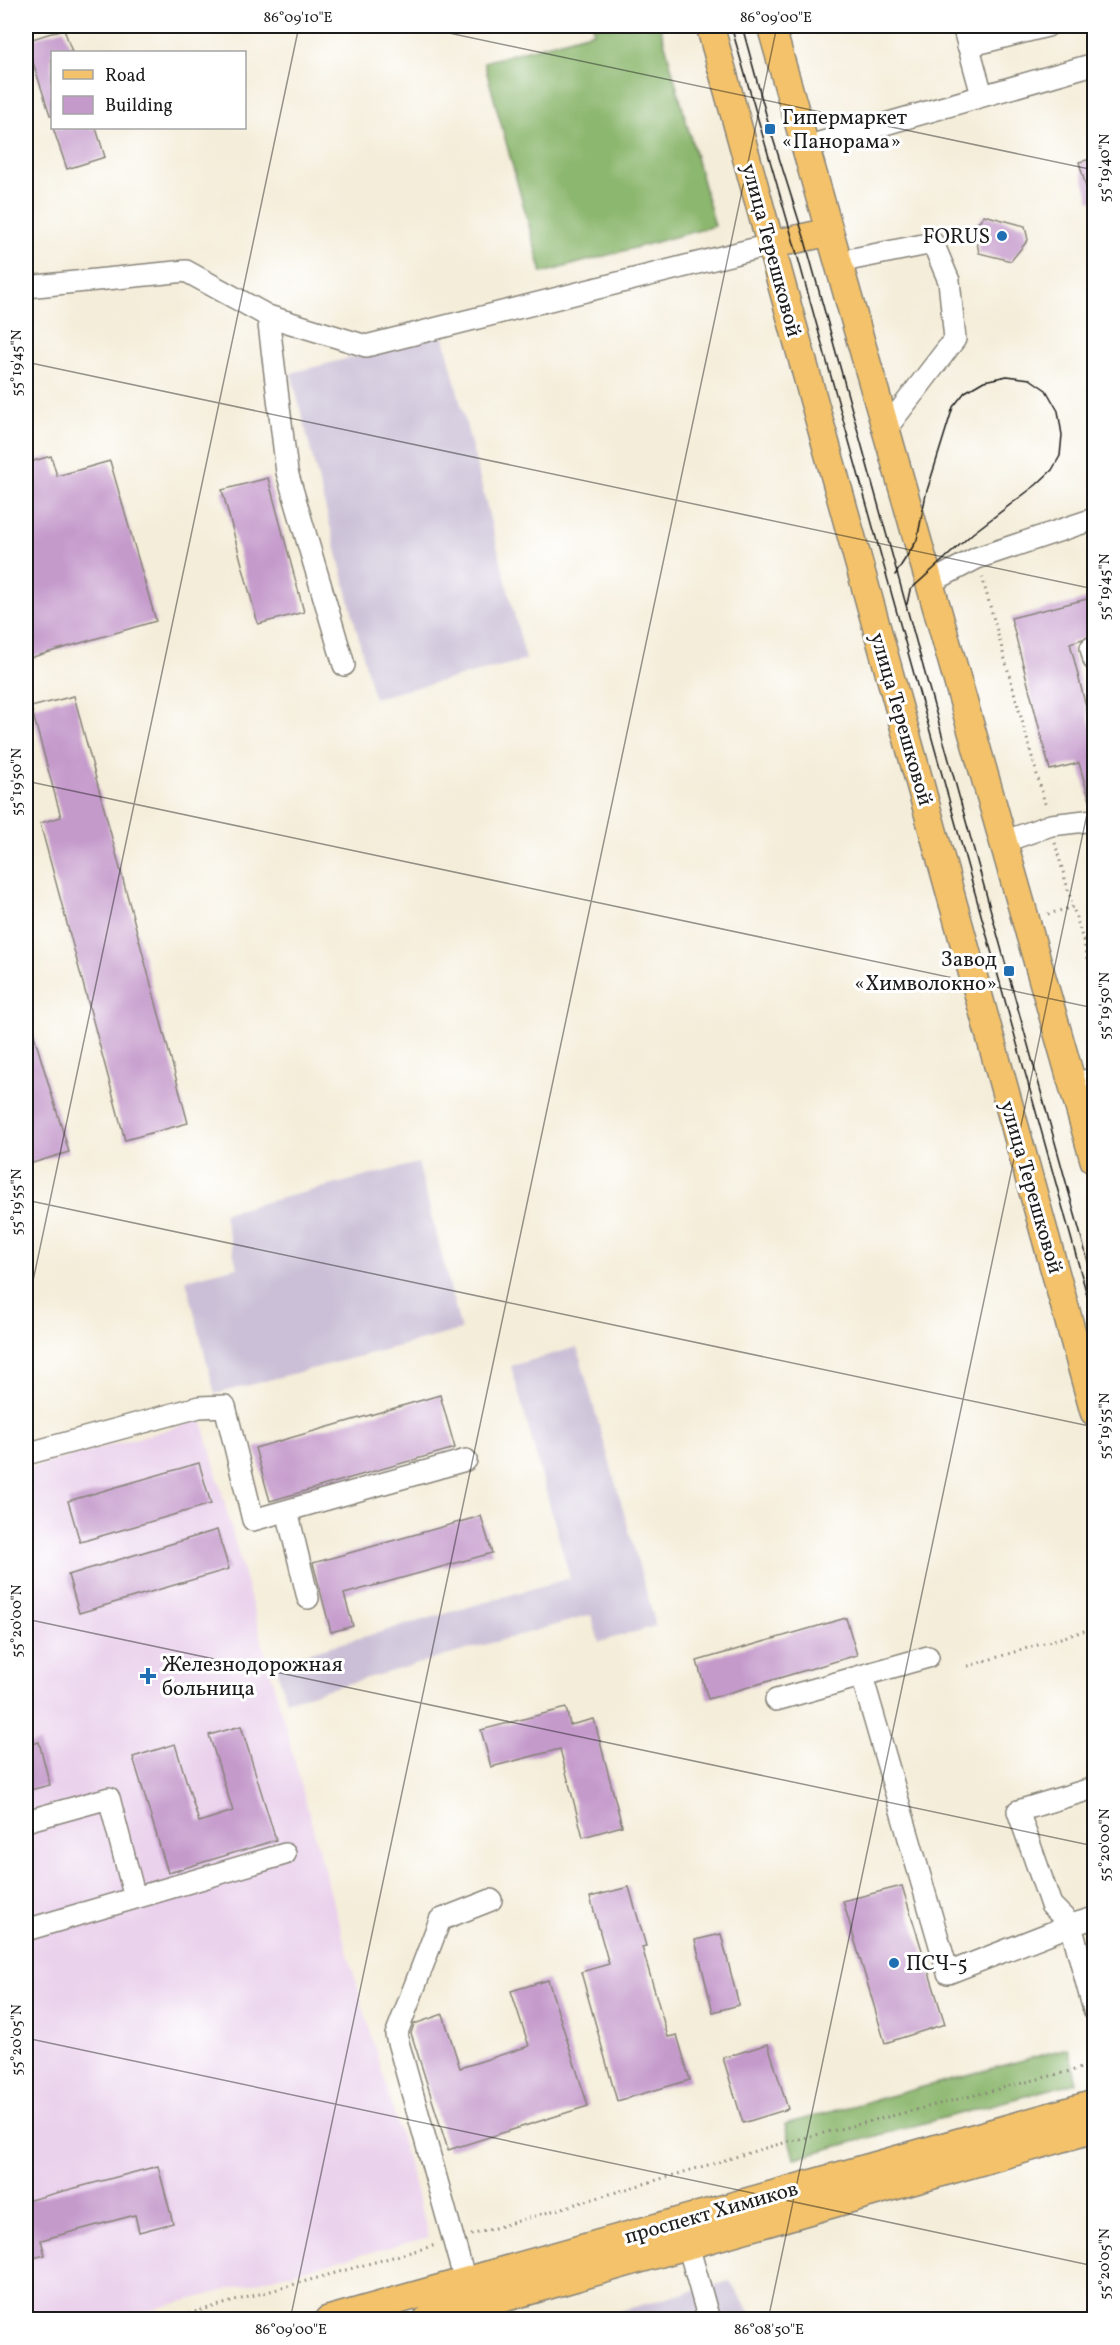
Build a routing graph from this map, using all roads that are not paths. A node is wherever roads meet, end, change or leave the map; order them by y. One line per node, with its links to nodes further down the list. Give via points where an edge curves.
1 (710, 26): 10 (main road, улица Терешковой)
2 (771, 26): 8 (main road)
3 (963, 26): 5 (street)
4 (1047, 26): 5 (street)
5 (968, 46): 7 (street)
6 (1095, 63): 7 (street)
7 (982, 95): 8 (street)
8 (805, 147): 9 (main road)
9 (829, 232): 10 (main road); 11 (main road)
10 (770, 245): 13 (street, via 366,346); 24 (main road, улица Терешковой)
11 (837, 262): 14 (main road); 14 (street, via 933,243 949,281 955,339)
12 (26, 287): 13 (street, via 186,271)
13 (268, 316): 19 (street, via 287,472)
14 (885, 429): 16 (main road)
15 (1095, 519): 16 (street, via 977,558)
16 (929, 583): 21 (main road)
17 (1095, 647): 18 (street, via 1091,648)
18 (1095, 660)
19 (344, 665)
20 (1095, 820): 21 (street, via 1051,825)
21 (1003, 842): 22 (main road)
22 (1084, 1081): 23 (main road)
23 (1095, 1160)
24 (1095, 1412)
25 (26, 1454): 27 (street, via 199,1407 225,1406 253,1521)
26 (466, 1460): 27 (street)
27 (287, 1511): 28 (street)
28 (308, 1598)
29 (928, 1657): 30 (street)
30 (862, 1676): 31 (street); 38 (street, via 948,1973)
31 (776, 1700)
32 (1095, 1788): 38 (street, via 1018,1811 1051,1905)
33 (26, 1821): 35 (street, via 109,1798)
34 (285, 1854): 35 (street)
35 (135, 1898): 39 (street)
36 (490, 1900): 45 (street, via 440,1920 396,2035)
37 (1095, 1918): 38 (street)
38 (1071, 1925): 40 (street)
39 (26, 1930)
40 (1095, 2010)
41 (1095, 2104): 44 (main road, проспект Химиков)
42 (1095, 2129): 43 (main road, проспект Химиков)
43 (688, 2245): 44 (main road, проспект Химиков); 48 (street)
44 (626, 2250): 45 (main road, проспект Химиков); 47 (main road, проспект Химиков)
45 (465, 2282): 46 (main road, проспект Химиков)
46 (328, 2319)
47 (428, 2319)
48 (709, 2319)

